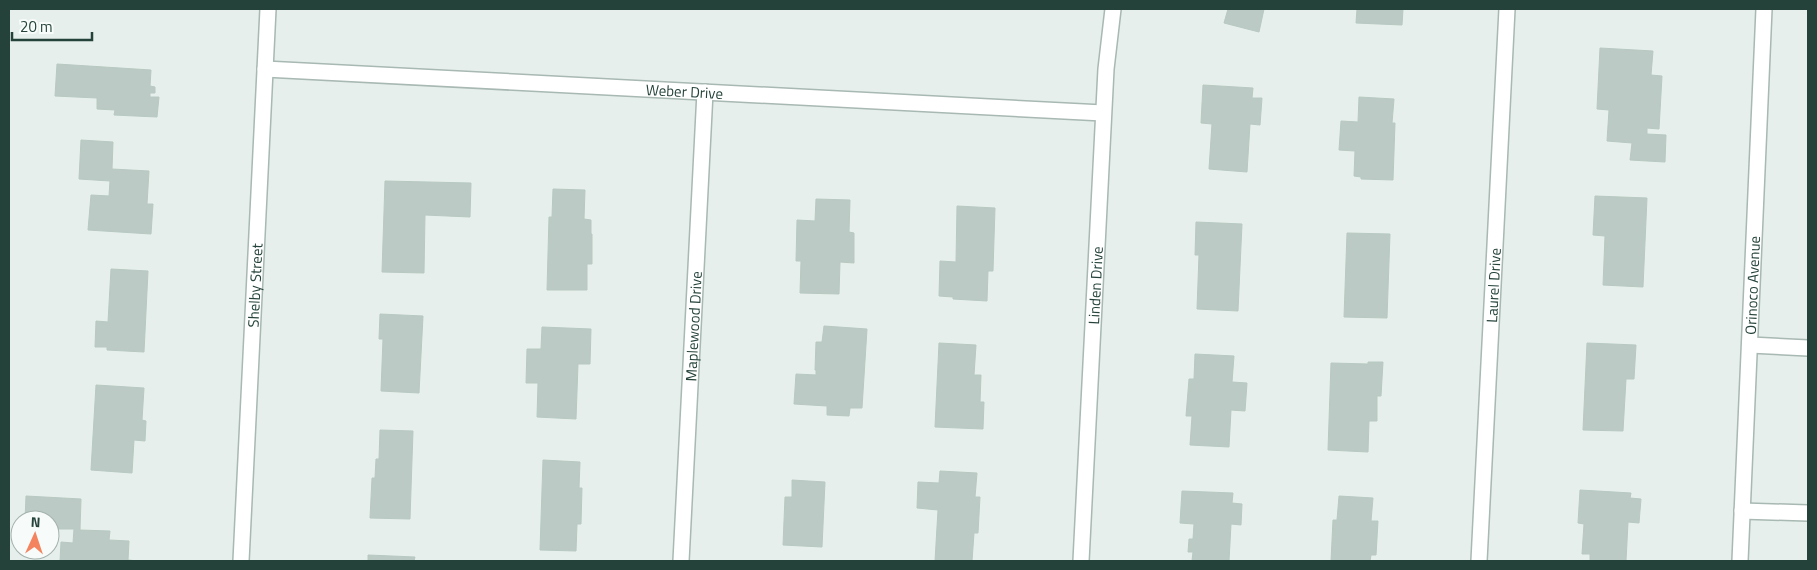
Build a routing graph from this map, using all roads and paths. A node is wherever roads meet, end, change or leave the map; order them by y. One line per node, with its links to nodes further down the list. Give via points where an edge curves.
1 (268, 9): 5 (street, Shelby Street)
2 (1113, 9): 7 (street, Linden Drive)
3 (1507, 9): 15 (street, Laurel Drive)
4 (1764, 9): 8 (street, Orinoco Avenue)
5 (265, 69): 6 (street, Weber Drive); 12 (street, Shelby Street)
6 (705, 92): 7 (street, Weber Drive); 13 (street, Maplewood Drive)
7 (1103, 113): 14 (street, Linden Drive)
8 (1750, 344): 9 (street); 10 (street, Orinoco Avenue)
9 (1808, 348)
10 (1742, 512): 11 (street); 16 (street, Orinoco Avenue)
11 (1808, 514)
12 (241, 561)
13 (680, 561)
14 (1081, 561)
15 (1479, 561)
16 (1740, 561)

